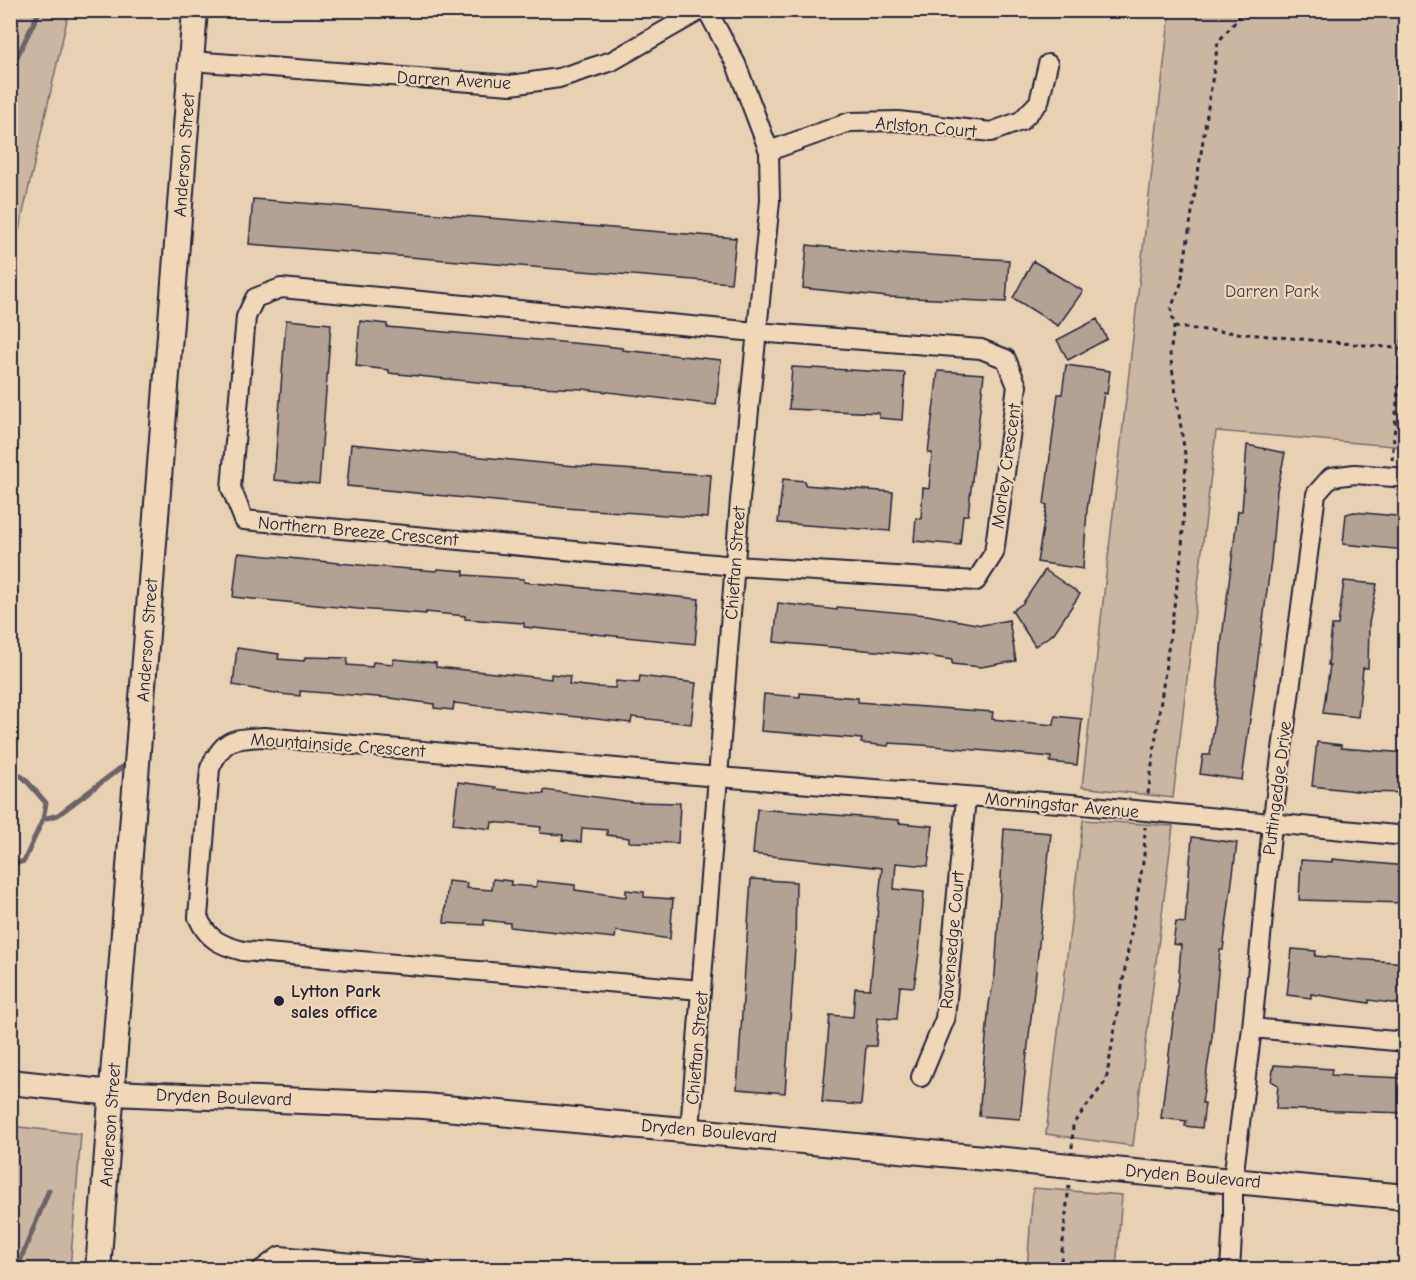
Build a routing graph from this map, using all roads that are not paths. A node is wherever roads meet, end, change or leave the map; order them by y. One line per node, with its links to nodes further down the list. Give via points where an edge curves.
1 (195, 10): 4 (street, Anderson Street)
2 (701, 10): 4 (street, Darren Avenue, via 612,61 559,78 511,85)
3 (707, 10): 6 (street, Chieftan Street, via 736,64)
4 (191, 61): 19 (street, Anderson Street)
5 (1048, 64): 6 (street, Arlston Court, via 1039,102 1021,121 991,132 898,121 850,122)
6 (769, 151): 7 (street, Chieftan Street, via 770,201)
7 (756, 332): 9 (street, Chieftan Street); 9 (street, Morley Crescent, via 981,349 1006,359 1017,386 994,553 976,581); 9 (street, Northern Breeze Crescent, via 281,288 255,298 246,317 231,488 244,520)
8 (1398, 478): 12 (street, Puttingedge Drive, via 1355,474 1330,477 1316,494)
9 (735, 566): 10 (street, Chieftan Street)
10 (718, 777): 11 (street, Morningstar Avenue); 14 (street, Chieftan Street); 14 (street, Mountainside Crescent, via 264,737 229,740 210,768 198,917 205,933 222,945 243,951)
11 (966, 798): 12 (street, Morningstar Avenue, via 1072,804); 17 (street, Ravensedge Court, via 945,1019)
12 (1272, 825): 13 (street, Morningstar Avenue); 15 (street, Puttingedge Drive)
13 (1406, 836)
14 (701, 990): 20 (street, Chieftan Street)
15 (1252, 1028): 16 (street); 21 (street, Puttingedge Drive)
16 (1406, 1041)
17 (921, 1077)
18 (10, 1082): 19 (street, Dryden Boulevard)
19 (112, 1093): 20 (street, Dryden Boulevard, via 424,1106); 23 (street, Anderson Street)
20 (690, 1129): 21 (street, Dryden Boulevard)
21 (1233, 1179): 22 (street, Dryden Boulevard); 26 (street, Puttingedge Drive)
22 (1406, 1197)
23 (98, 1269)
24 (261, 1269): 25 (street, via 280,1256)
25 (426, 1269)
26 (1230, 1269)

